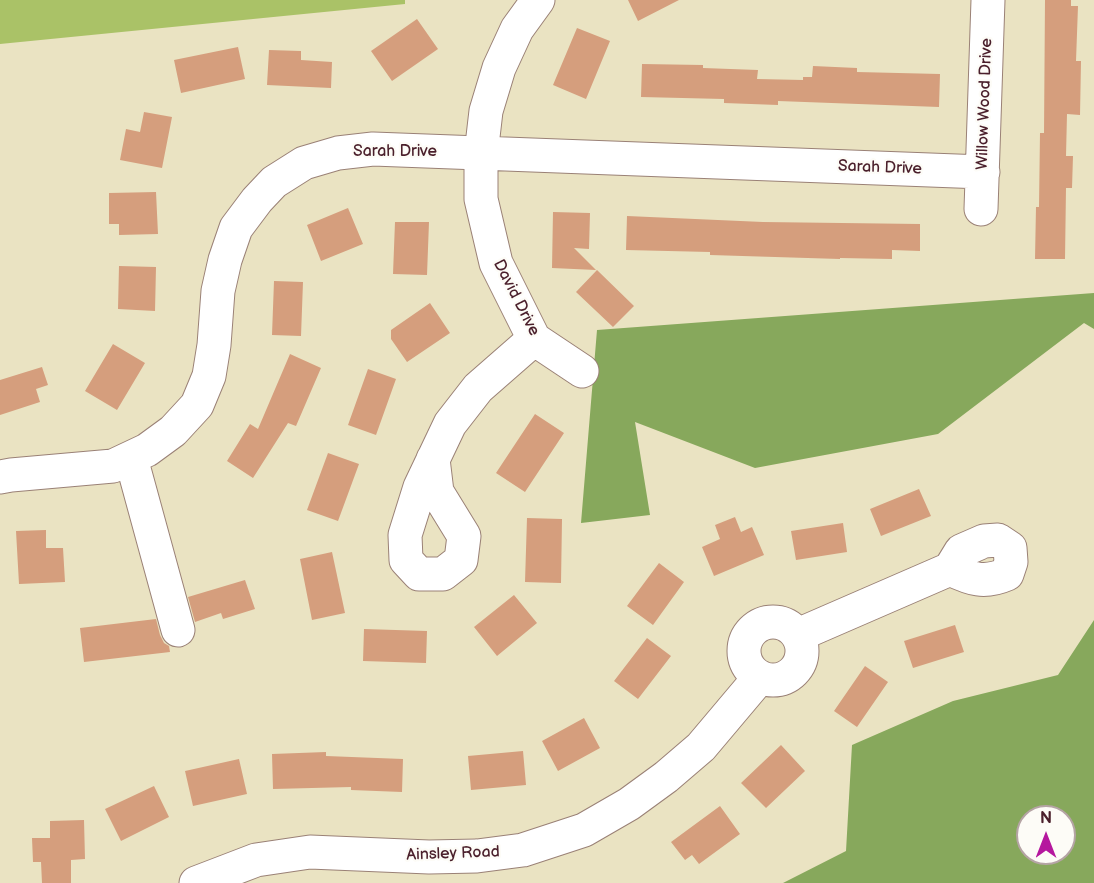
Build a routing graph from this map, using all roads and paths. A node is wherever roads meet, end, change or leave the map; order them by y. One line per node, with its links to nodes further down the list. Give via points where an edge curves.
1 (537, 0): 3 (street, David Drive, via 499,68 486,111)
2 (988, 0): 4 (street, Willow Wood Drive)
3 (481, 154): 4 (street, Sarah Drive); 6 (street, David Drive, via 481,200 496,263); 8 (street, Sarah Drive, via 373,149 338,153 304,163 274,182 236,228 218,291 208,376 197,405 172,431)
4 (983, 172): 5 (street, Willow Wood Drive)
5 (981, 208)
6 (534, 339): 7 (street, David Drive); 9 (street, via 478,388 450,424)
7 (582, 371)
8 (130, 458): 10 (street, Sarah Drive, via 113,466); 12 (street)
9 (433, 459)
10 (0, 477)
11 (950, 569): 13 (street)
12 (178, 630)
13 (798, 635): 14 (street, via 803,650 796,669 780,679); 14 (street, via 779,622 770,621 753,629 744,645 744,655)
14 (760, 677): 15 (street, Ainsley Road, via 701,747 629,804 584,830 523,850 477,856)
15 (429, 870): 16 (street, Ainsley Road, via 310,852 256,860)
16 (196, 883)

